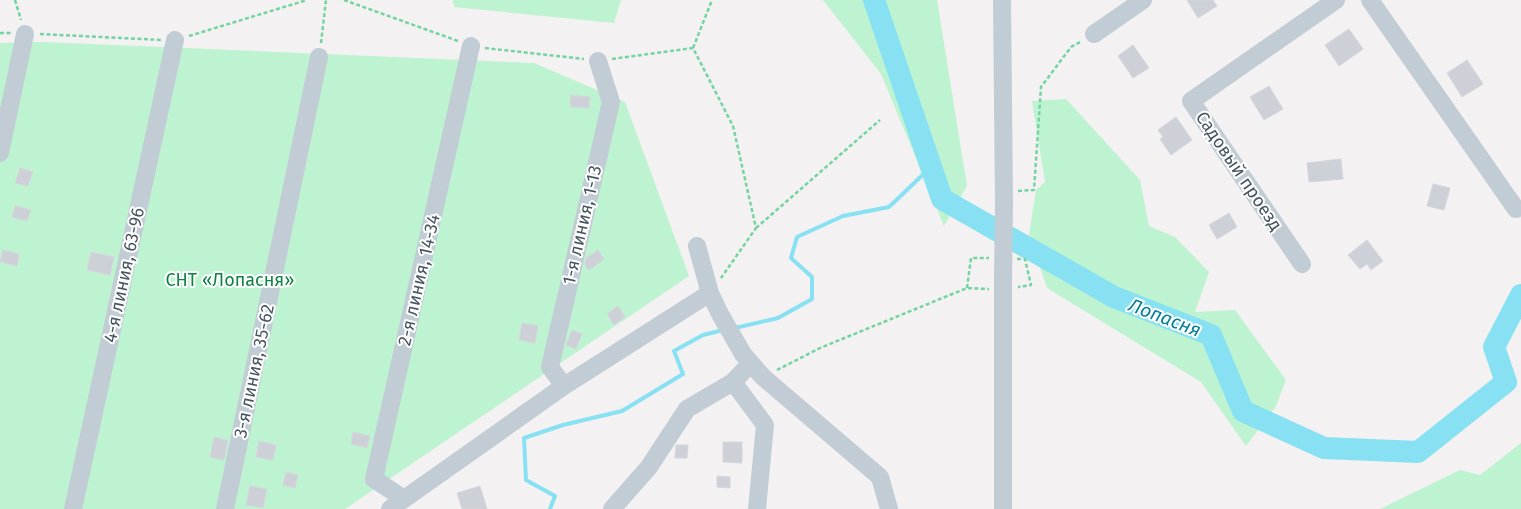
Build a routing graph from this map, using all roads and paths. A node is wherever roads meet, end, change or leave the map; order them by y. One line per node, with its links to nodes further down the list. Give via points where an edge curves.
1 (15, 0): 10 (path)
2 (307, 0): 12 (path)
3 (326, 0): 15 (path)
4 (712, 0): 14 (path)
5 (1002, 0): 24 (street, bridge, via 1004,203)
6 (1143, 0): 11 (street)
7 (1336, 0): 23 (street, Садовый проезд, via 1191,101)
8 (1370, 0): 20 (street)
9 (0, 33): 10 (path)
10 (25, 34): 12 (path); 18 (street)
11 (1094, 34): 19 (path, via 1071,47 1041,87 1034,190)
12 (175, 40): 31 (street, 4-я линия, 63-96)
13 (472, 46): 30 (street, 2-я линия, 14-34, via 374,479)
14 (694, 48)
15 (319, 57): 32 (street, 3-я линия, 35-62)
16 (598, 61): 29 (street, 1-я линия, 1-13, via 611,102 550,367)
17 (880, 120): 21 (path)
18 (0, 153)
19 (1017, 191)
20 (1516, 209)
21 (756, 228)
22 (697, 246): 25 (street)
23 (1302, 264)
24 (997, 286): 27 (path, via 967,288 820,348); 36 (street)
25 (710, 293): 26 (street); 29 (street)
26 (747, 359): 27 (street); 28 (street)
27 (763, 377): 35 (street, via 880,477)
28 (733, 382): 33 (street, via 687,409 649,467); 34 (street, via 765,425)
29 (564, 386): 30 (street)
30 (397, 504)
31 (73, 509)
32 (225, 509)
33 (612, 509)
34 (756, 509)
35 (889, 509)
36 (1003, 509)

